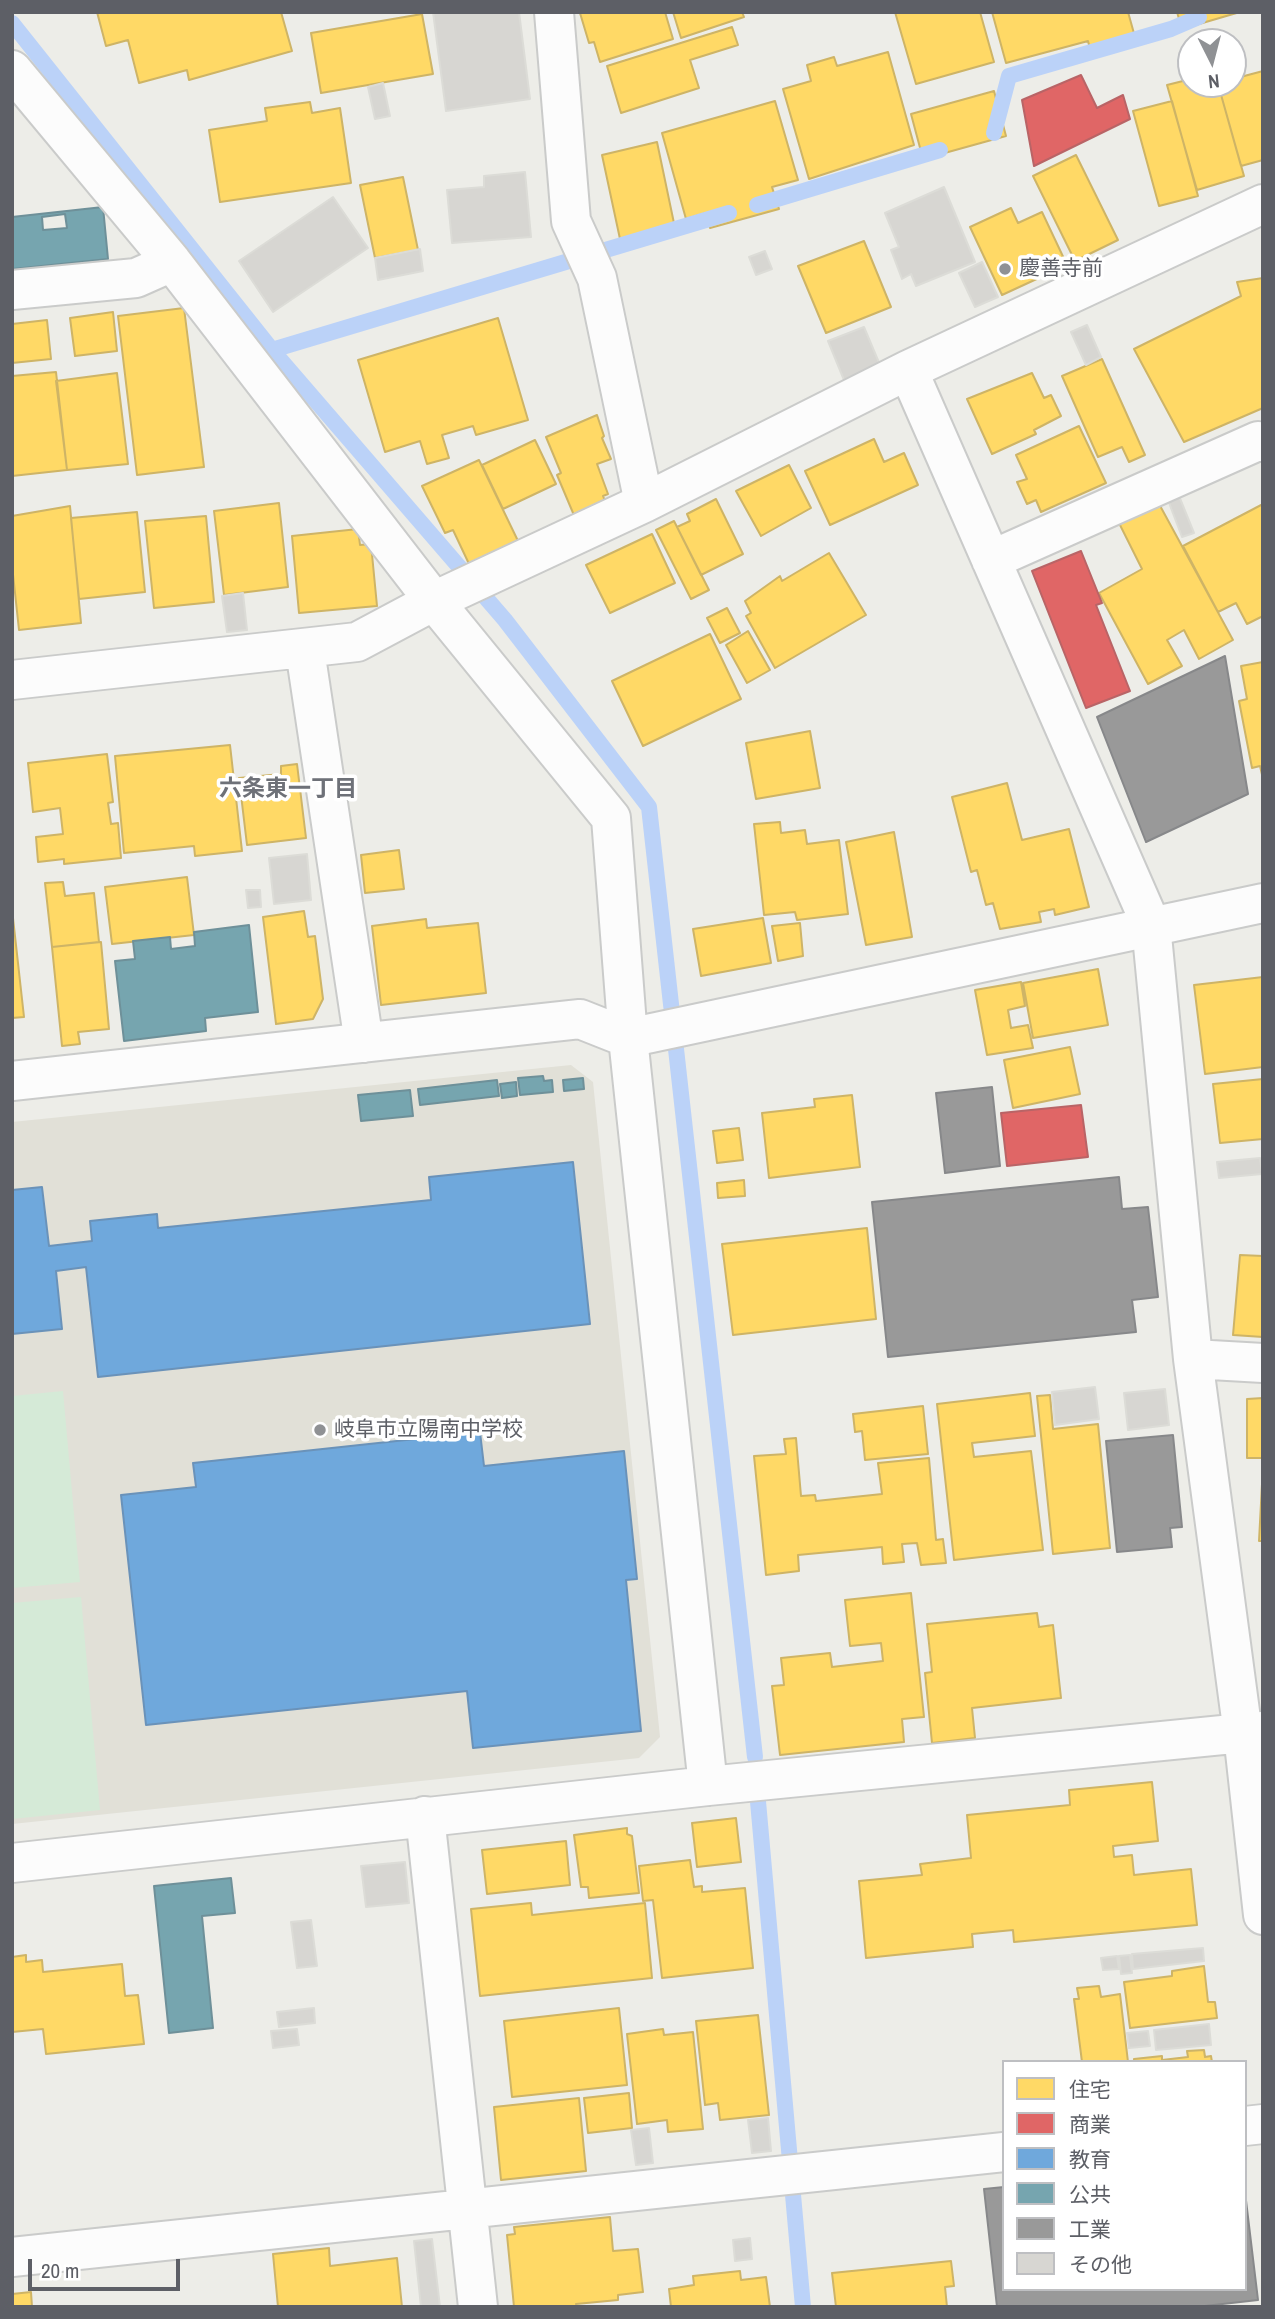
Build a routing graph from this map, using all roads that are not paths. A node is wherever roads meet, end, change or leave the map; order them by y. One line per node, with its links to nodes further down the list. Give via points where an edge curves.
1 (554, 12): 8 (street, via 571,221 597,278)
2 (12, 70): 4 (street)
3 (1263, 204): 6 (street)
4 (172, 262): 5 (street, via 136,278); 10 (street)
5 (12, 290)
6 (908, 370): 8 (street); 9 (street)
7 (1263, 442): 9 (street)
8 (644, 503): 10 (street)
9 (991, 560): 14 (street)
10 (434, 601): 11 (street, via 356,642); 15 (street, via 611,818)
11 (305, 650): 12 (street); 16 (street)
12 (12, 680)
13 (1263, 903): 14 (street)
14 (1151, 925): 15 (street); 18 (street)
15 (628, 1038): 16 (street, via 580,1019); 21 (street)
16 (364, 1043): 17 (street)
17 (12, 1081)
18 (1193, 1359): 19 (street); 20 (street)
19 (1263, 1363)
20 (1253, 1733): 21 (street); 24 (street)
21 (708, 1786): 22 (street)
22 (425, 1816): 23 (street); 26 (street)
23 (12, 1863)
24 (1263, 1915)
25 (1002, 2152): 26 (street)
26 (468, 2208): 27 (street); 28 (street)
27 (12, 2257)
28 (478, 2307)

